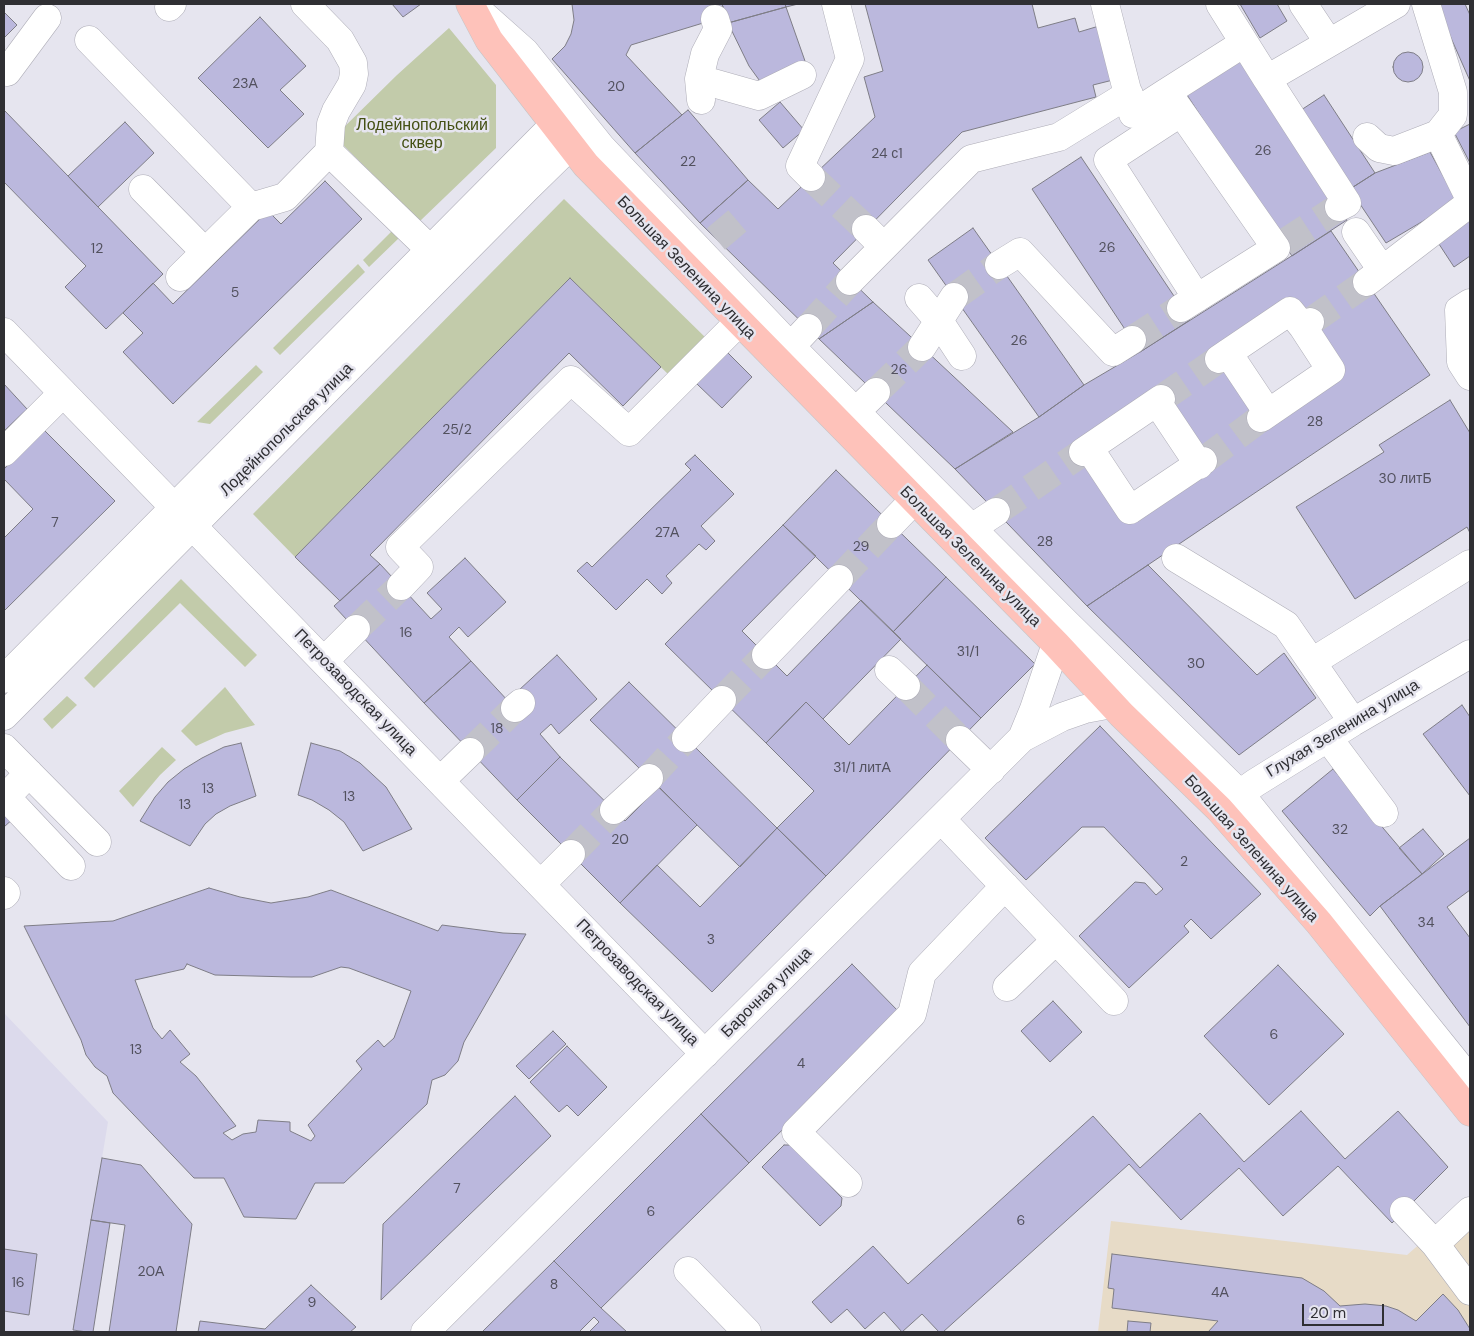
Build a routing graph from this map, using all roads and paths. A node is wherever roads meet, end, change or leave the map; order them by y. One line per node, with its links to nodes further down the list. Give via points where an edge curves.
1 (305, 4): 23 (street, via 340,40 353,63 352,84 331,124)
2 (471, 4): 19 (main road, Большая Зеленина улица, via 489,40); 32 (street, Большая Зеленина улица, via 525,52 602,148)
3 (836, 4): 24 (street, via 850,59 800,166)
4 (1105, 4): 17 (street)
5 (1220, 4): 12 (street)
6 (1303, 4): 13 (street)
7 (1396, 4): 13 (street)
8 (1426, 4): 20 (street, via 1453,92 1453,115)
9 (48, 8): 14 (street)
10 (715, 19): 15 (street, via 718,29 705,54 700,89 759,96)
11 (89, 40): 29 (street)
12 (1244, 43): 16 (street); 18 (street)
13 (1328, 43): 16 (street)
14 (7, 72)
15 (802, 75)
16 (1267, 79): 28 (street, via 1347,203)
17 (1128, 94): 18 (street, via 1133,114); 36 (street, via 1059,136 970,159 874,238)
18 (1174, 102): 18 (street, via 1108,160 1189,303 1280,246)
19 (554, 125): 22 (main road, Большая Зеленина улица); 33 (street, Лодейнопольская улица)
20 (1438, 134): 21 (street, via 1394,151 1379,148); 26 (street)
21 (1367, 137)
22 (570, 146): 32 (main road, Большая Зеленина улица, via 586,165); 33 (street, Лодейнопольская улица)
23 (330, 152): 29 (street, via 285,197); 33 (street)
24 (811, 177)
25 (143, 189): 31 (street)
26 (1470, 199)
27 (1470, 203): 30 (street, via 1374,276)
28 (1339, 207)
29 (251, 208): 31 (street)
30 (1356, 232)
31 (205, 252): 35 (street)
32 (701, 253): 41 (main road, Большая Зеленина улица); 44 (street, Большая Зеленина улица)
33 (439, 258): 56 (street, Лодейнопольская улица)
34 (999, 265): 43 (street, via 1020,252 1113,352)
35 (180, 277)
36 (850, 281)
37 (954, 297): 40 (street)
38 (919, 298): 40 (street)
39 (1470, 303): 47 (street, via 1459,310 1461,362)
40 (938, 321): 45 (street); 46 (street)
41 (739, 322): 44 (main road, Большая Зеленина улица); 62 (street, via 629,432 571,380 400,547 419,567)
42 (4, 332): 49 (street, Петрозаводская улица)
43 (1132, 340)
44 (792, 345): 51 (main road, Большая Зеленина улица)
45 (922, 347)
46 (962, 356)
47 (1470, 376)
48 (876, 392): 51 (street)
49 (63, 393): 52 (street); 56 (street, Петрозаводская улица)
50 (1264, 416): 50 (street, via 1331,370 1306,324 1290,311 1223,356)
51 (849, 419): 54 (main road, Большая Зеленина улица); 58 (street, Большая Зеленина улица)
52 (4, 452)
53 (1201, 463): 53 (street, via 1159,400 1086,450 1130,510)
54 (914, 500): 57 (street); 58 (main road, Большая Зеленина улица)
55 (996, 512): 58 (street)
56 (183, 517): 67 (street, Лодейнопольская улица); 68 (street, Петрозаводская улица)
57 (891, 524)
58 (963, 534): 64 (main road, Большая Зеленина улица); 85 (street, Большая Зеленина улица, via 1065,622)
59 (1176, 558): 69 (street, via 1286,625)
60 (1470, 564): 69 (street)
61 (839, 579): 66 (street)
62 (400, 586)
63 (356, 630): 68 (street)
64 (1056, 644): 72 (main road, Большая Зеленина улица); 76 (street, Барочная улица)
65 (1470, 654): 74 (street, Глухая Зеленина улица)
66 (766, 655)
67 (44, 657): 70 (street, Лодейнопольская улица); 73 (street, Лодейнопольская улица)
68 (324, 661): 84 (street, Петрозаводская улица)
69 (1312, 662): 74 (street)
70 (4, 678)
71 (722, 700): 75 (street)
72 (1112, 704): 76 (street, Барочная улица, via 1062,717); 85 (main road, Большая Зеленина улица)
73 (4, 714)
74 (1353, 722): 77 (street, Глухая Зеленина улица)
75 (686, 738)
76 (1022, 738): 81 (street, Барочная улица)
77 (1328, 738): 85 (street, Глухая Зеленина улица); 87 (street)
78 (960, 740): 81 (street)
79 (4, 748): 82 (street)
80 (470, 752): 84 (street)
81 (990, 770): 88 (street, Барочная улица)
82 (28, 773): 89 (street); 91 (street, via 6,797)
83 (648, 778): 86 (street)
84 (440, 781): 92 (street, Петрозаводская улица)
85 (1230, 801): 98 (street, Большая Зеленина улица); 99 (main road, Большая Зеленина улица, via 1319,923)
86 (614, 810)
87 (1384, 813)
88 (941, 818): 93 (street); 97 (street, Барочная улица)
89 (97, 842)
90 (571, 854): 92 (street)
91 (71, 866)
92 (541, 884): 97 (street, Петрозаводская улица)
93 (1005, 886): 94 (street); 100 (street, via 922,973 912,1014 796,1132)
94 (1056, 940): 95 (street); 96 (street)
95 (1007, 987)
96 (1114, 1001)
97 (705, 1054): 106 (street, Барочная улица)
98 (1470, 1080)
99 (1470, 1112)
100 (848, 1183)
101 (1470, 1210): 103 (street)
102 (1404, 1211): 103 (street)
103 (1435, 1244): 105 (street)
104 (688, 1271): 107 (street)
105 (1470, 1291)
106 (425, 1332)
107 (747, 1332)

